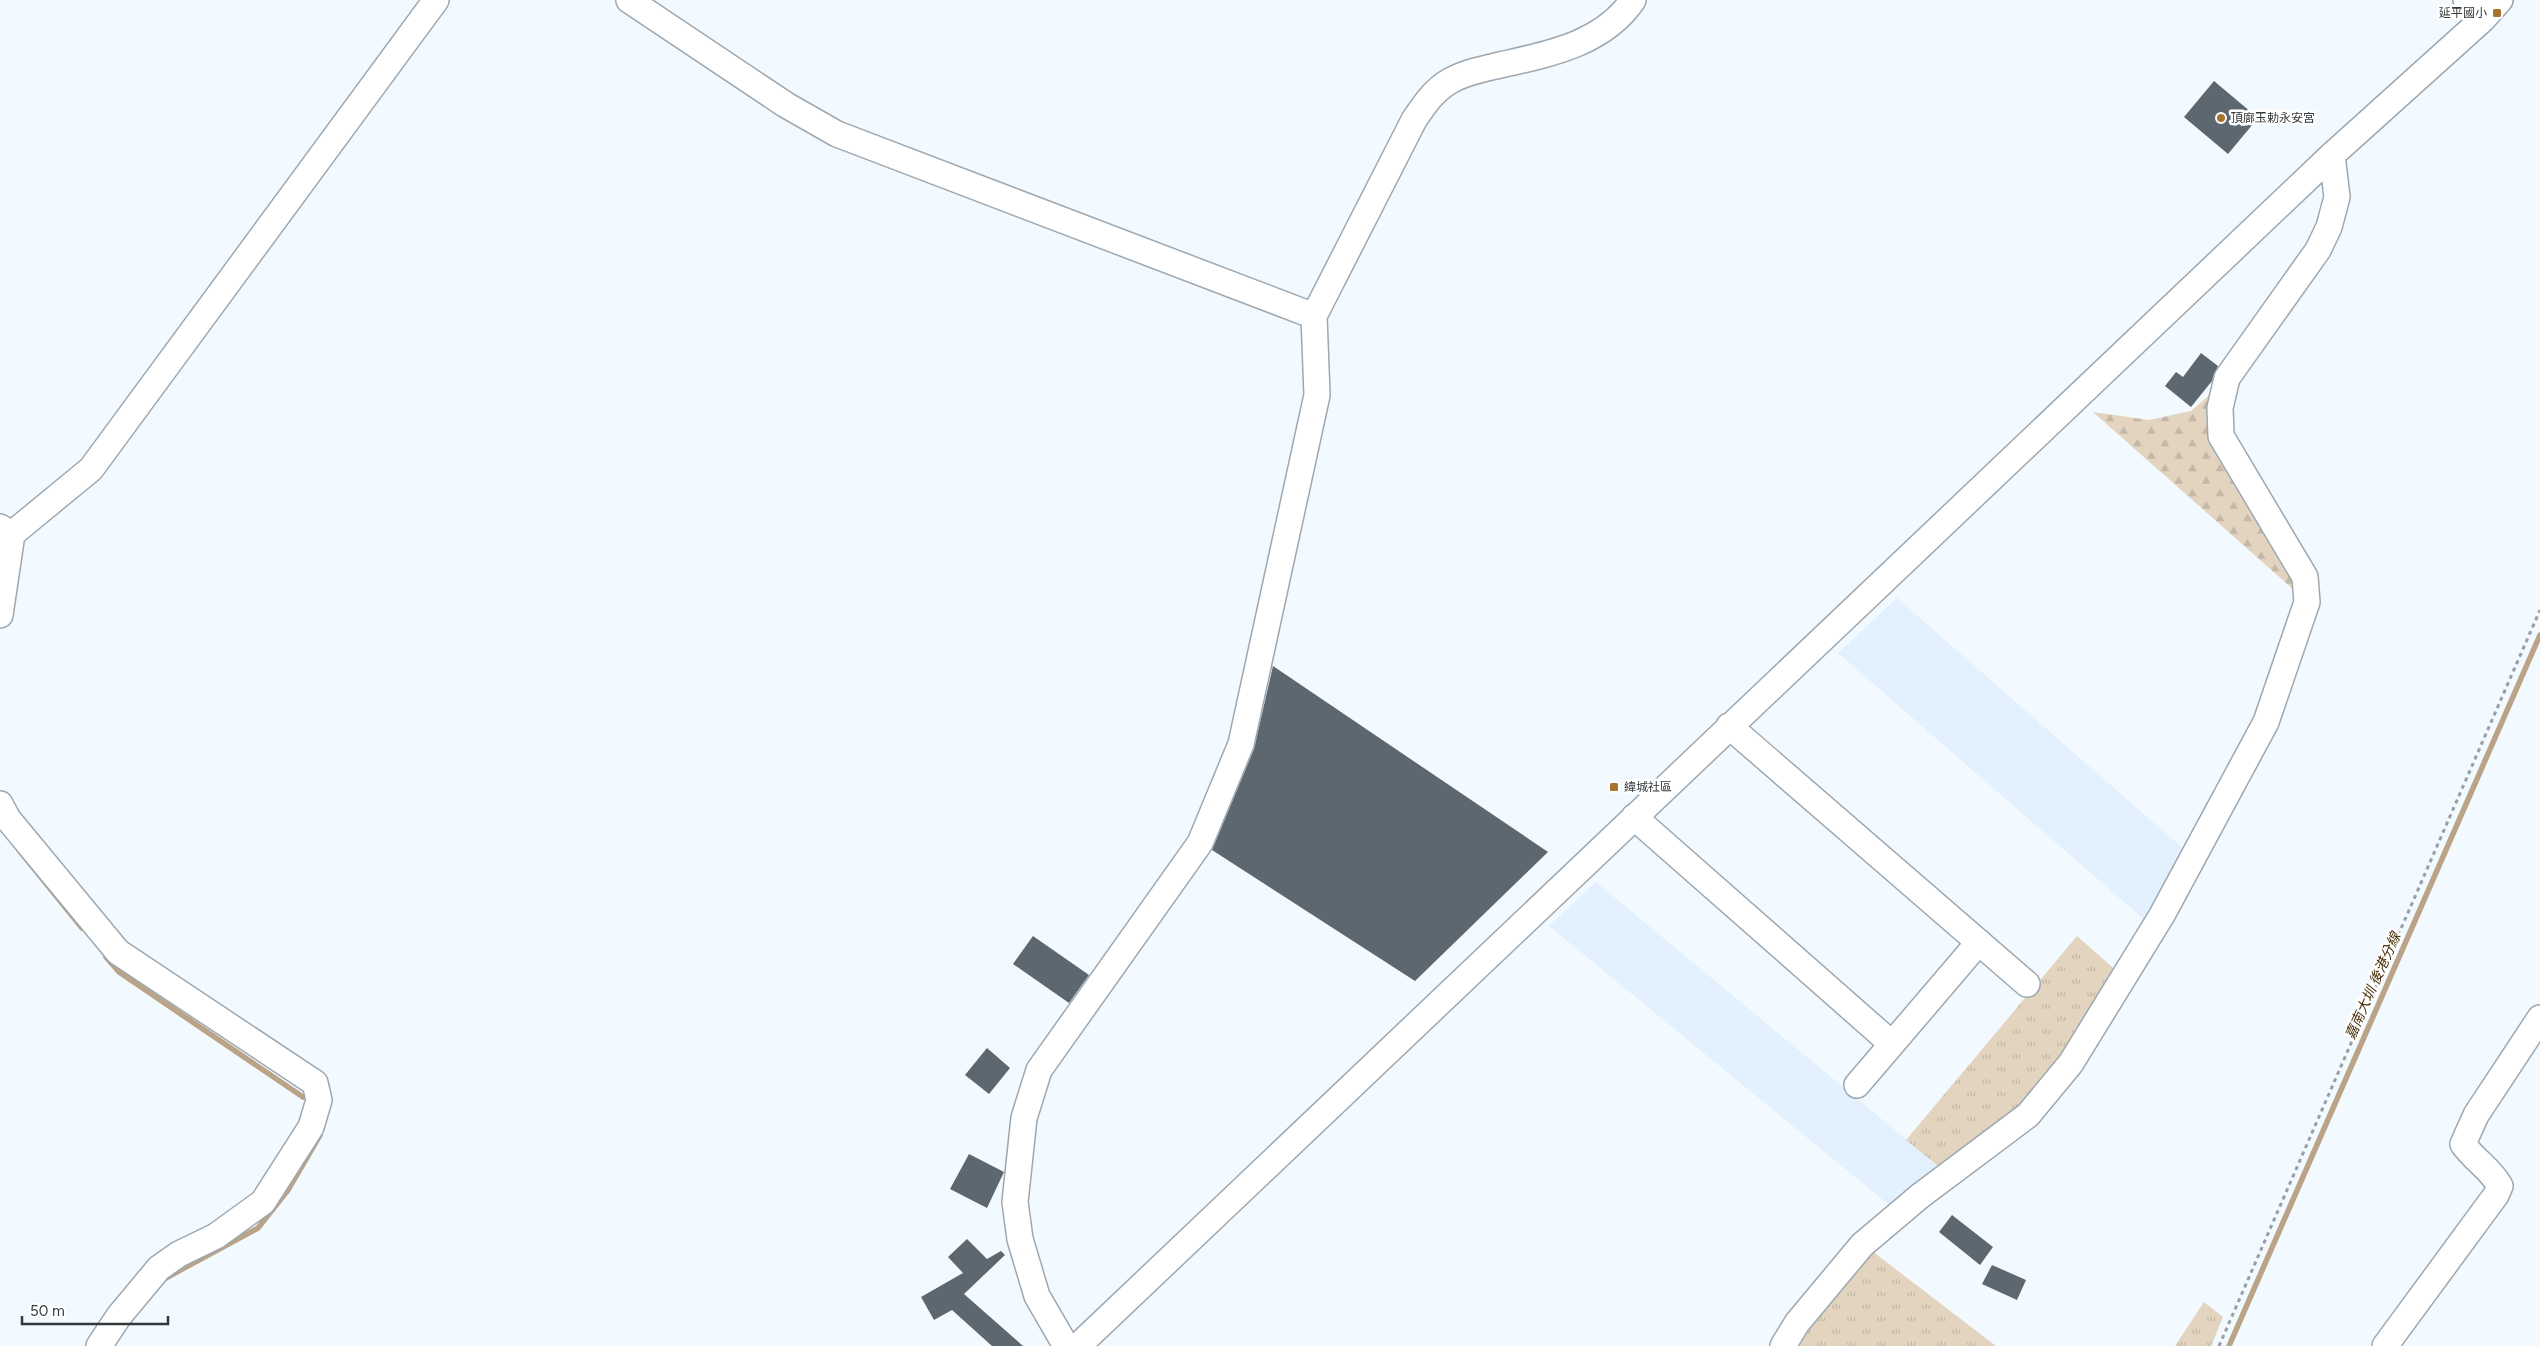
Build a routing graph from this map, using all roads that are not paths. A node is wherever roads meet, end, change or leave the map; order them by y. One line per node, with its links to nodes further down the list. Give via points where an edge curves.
1 (436, 0): 9 (street, via 91,470)
2 (629, 0): 8 (street, via 786,105 837,134)
3 (1634, 0): 8 (street, via 1588,40 1549,54 1468,72 1431,96 1414,120)
4 (2466, 0): 6 (street)
5 (2500, 0): 6 (street)
6 (2483, 19): 7 (street)
7 (2332, 155): 11 (street); 22 (street, via 2337,196 2329,227 2318,250 2228,378 2220,408 2221,436 2306,577 2308,602 2266,722 2162,915 2071,1064 2028,1115 1920,1196 1862,1245 1797,1323)
8 (1314, 316): 20 (street, via 1317,395 1241,744 1200,844 1039,1070 1024,1118 1015,1202 1020,1239 1037,1296)
9 (6, 530): 10 (street)
10 (0, 615)
11 (1729, 726): 13 (street); 14 (street)
12 (0, 804): 19 (street, via 8,819 118,952 315,1083 319,1100 311,1127 264,1202 216,1236 159,1268)
13 (1634, 817): 17 (street); 21 (street)
14 (1979, 942): 15 (street); 17 (street)
15 (2026, 984)
16 (2540, 1018): 23 (street, via 2476,1115 2463,1144 2473,1159 2494,1174 2500,1186 2496,1195)
17 (1892, 1044): 18 (street)
18 (1857, 1085)
19 (99, 1346)
20 (1066, 1346)
21 (1078, 1346)
22 (1783, 1346)
23 (2385, 1346)

